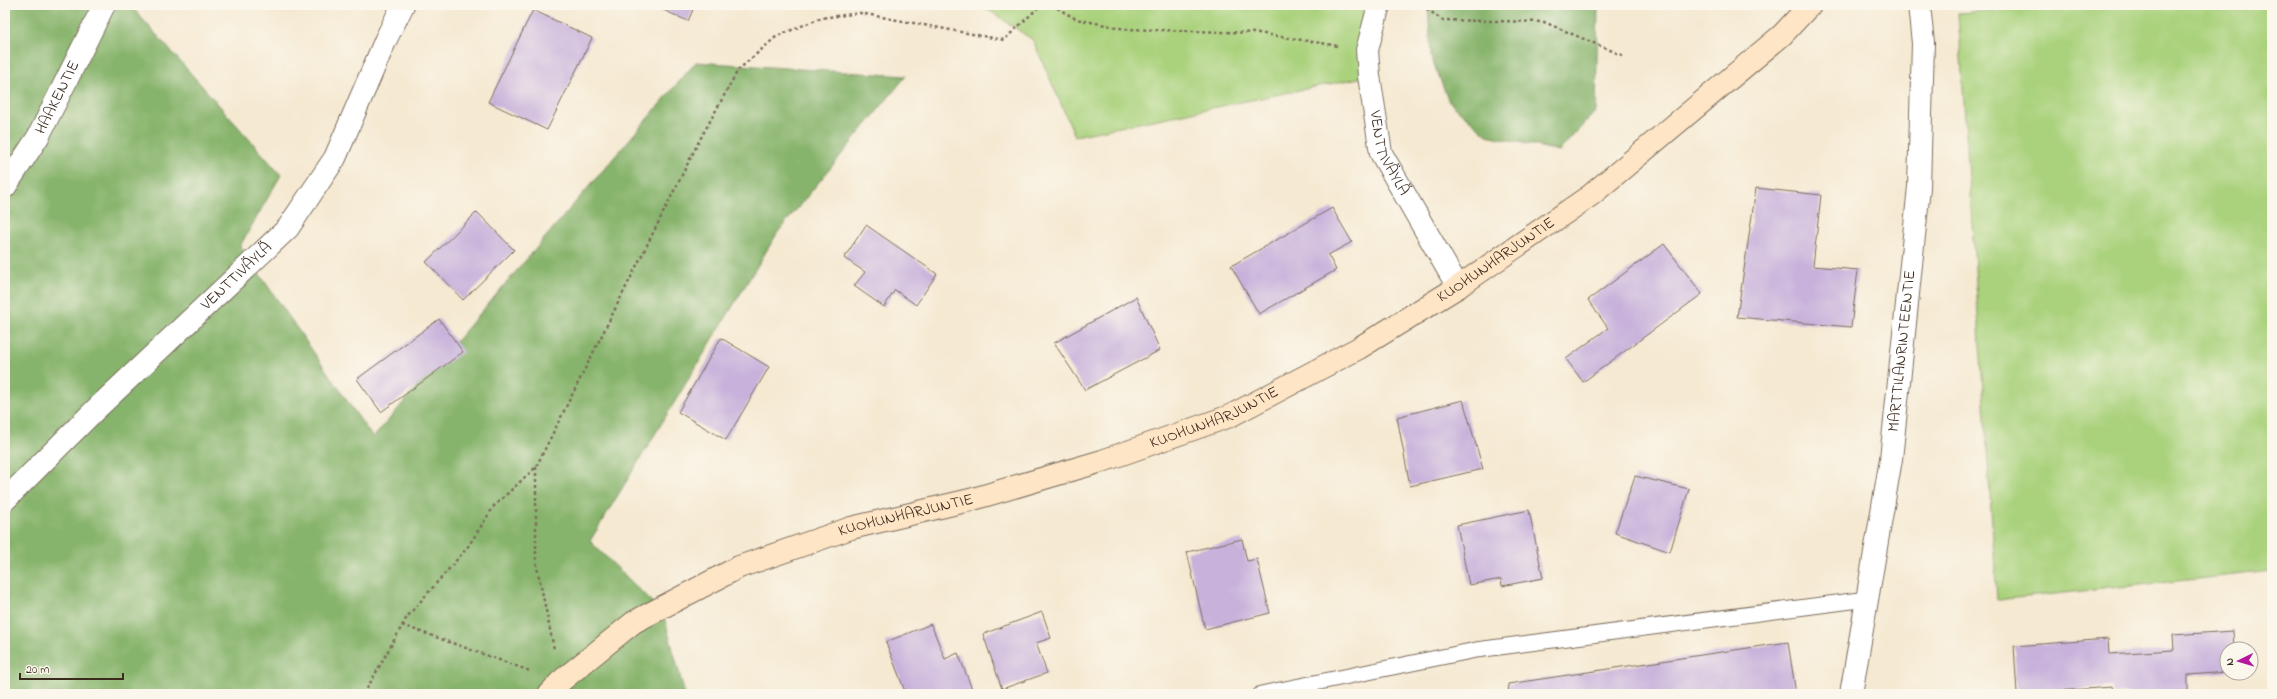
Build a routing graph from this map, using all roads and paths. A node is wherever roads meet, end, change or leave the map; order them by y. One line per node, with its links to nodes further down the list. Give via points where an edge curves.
1 (104, 5): 11 (street, HAAKENTIE, via 38,137)
2 (403, 5): 14 (street, VENTTIVÄYLÄ, via 334,158 288,228)
3 (1041, 5): 13 (path, via 1004,40 860,13 821,18 777,36 738,70 697,145)
4 (1052, 5): 9 (path, via 1076,19 1125,29 1258,33)
5 (1380, 5): 9 (street, VENTTIVÄYLÄ)
6 (1422, 5): 10 (path, via 1442,20 1544,22)
7 (1810, 5): 12 (main road, KUOHUNHARJUNTIE, via 1782,35 1592,195)
8 (1920, 5): 15 (street, MARTTILANRINTEENTIE, via 1923,43 1919,187 1891,459)
9 (1367, 50): 12 (street, VENTTIVÄYLÄ, via 1381,154)
10 (1624, 56)
11 (5, 188)
12 (1458, 287): 17 (main road, KUOHUNHARJUNTIE, via 1359,348 1230,416 1102,461 970,500 851,528 739,567 634,622)
13 (536, 467): 16 (path, via 494,506 467,548); 17 (path, via 536,562)
14 (5, 500)
15 (1867, 599): 19 (lane, via 1476,650); 20 (street, MARTTILANRINTEENTIE)
16 (402, 626): 17 (path); 18 (path)
17 (555, 688)
18 (364, 694)
19 (1261, 694)
20 (1851, 694)

